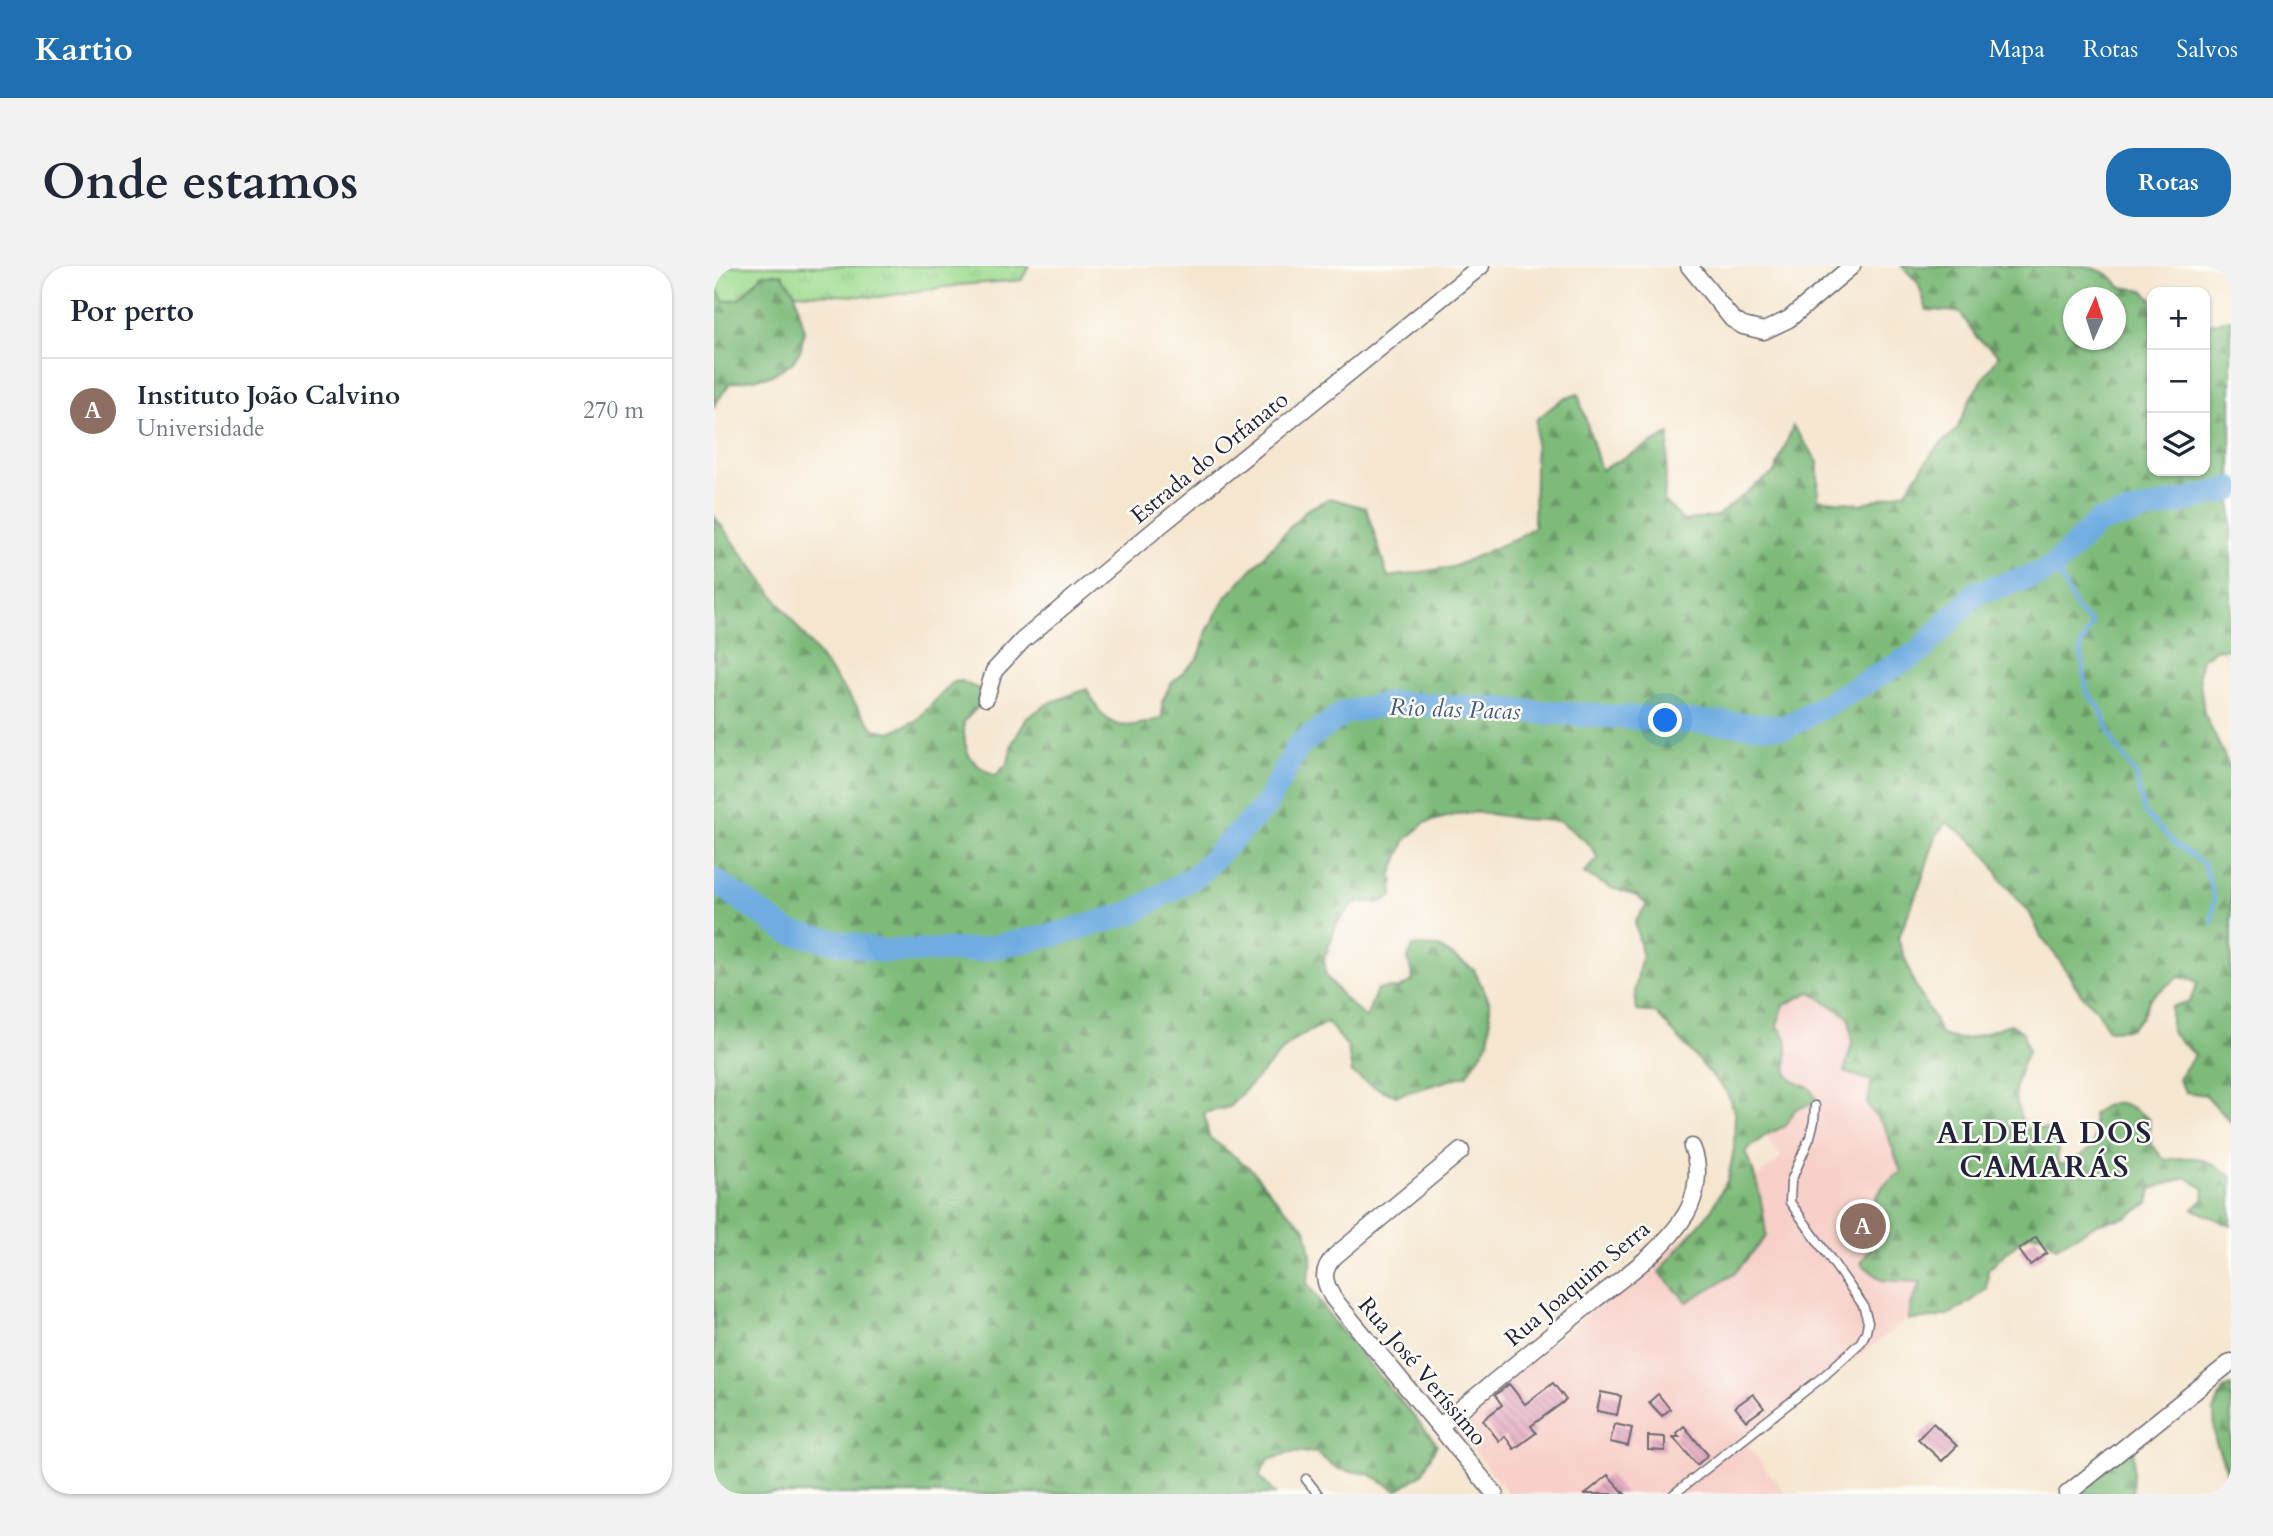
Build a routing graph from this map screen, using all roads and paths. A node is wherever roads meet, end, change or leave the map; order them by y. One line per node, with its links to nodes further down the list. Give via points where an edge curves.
1 (1481, 266): 4 (street, Estrada do Orfanato, via 1023,639 995,671)
2 (1689, 266): 3 (street, via 1732,319 1764,331 1789,318)
3 (1852, 266)
4 (986, 698)
5 (1815, 1106): 13 (lane, via 1810,1137 1791,1181 1790,1202 1863,1305 1866,1332 1825,1374)
6 (1692, 1147): 9 (street, Rua Joaquim Serra, via 1698,1176 1688,1211 1676,1228 1642,1262)
7 (1461, 1151): 9 (street, Rua José Veríssimo, via 1335,1256 1323,1273 1334,1298)
8 (2231, 1362): 14 (street)
9 (1440, 1426): 12 (street, Rua José Veríssimo)
10 (1306, 1479): 11 (lane)
11 (1318, 1494)
12 (1495, 1494)
13 (1674, 1494)
14 (2067, 1494)

